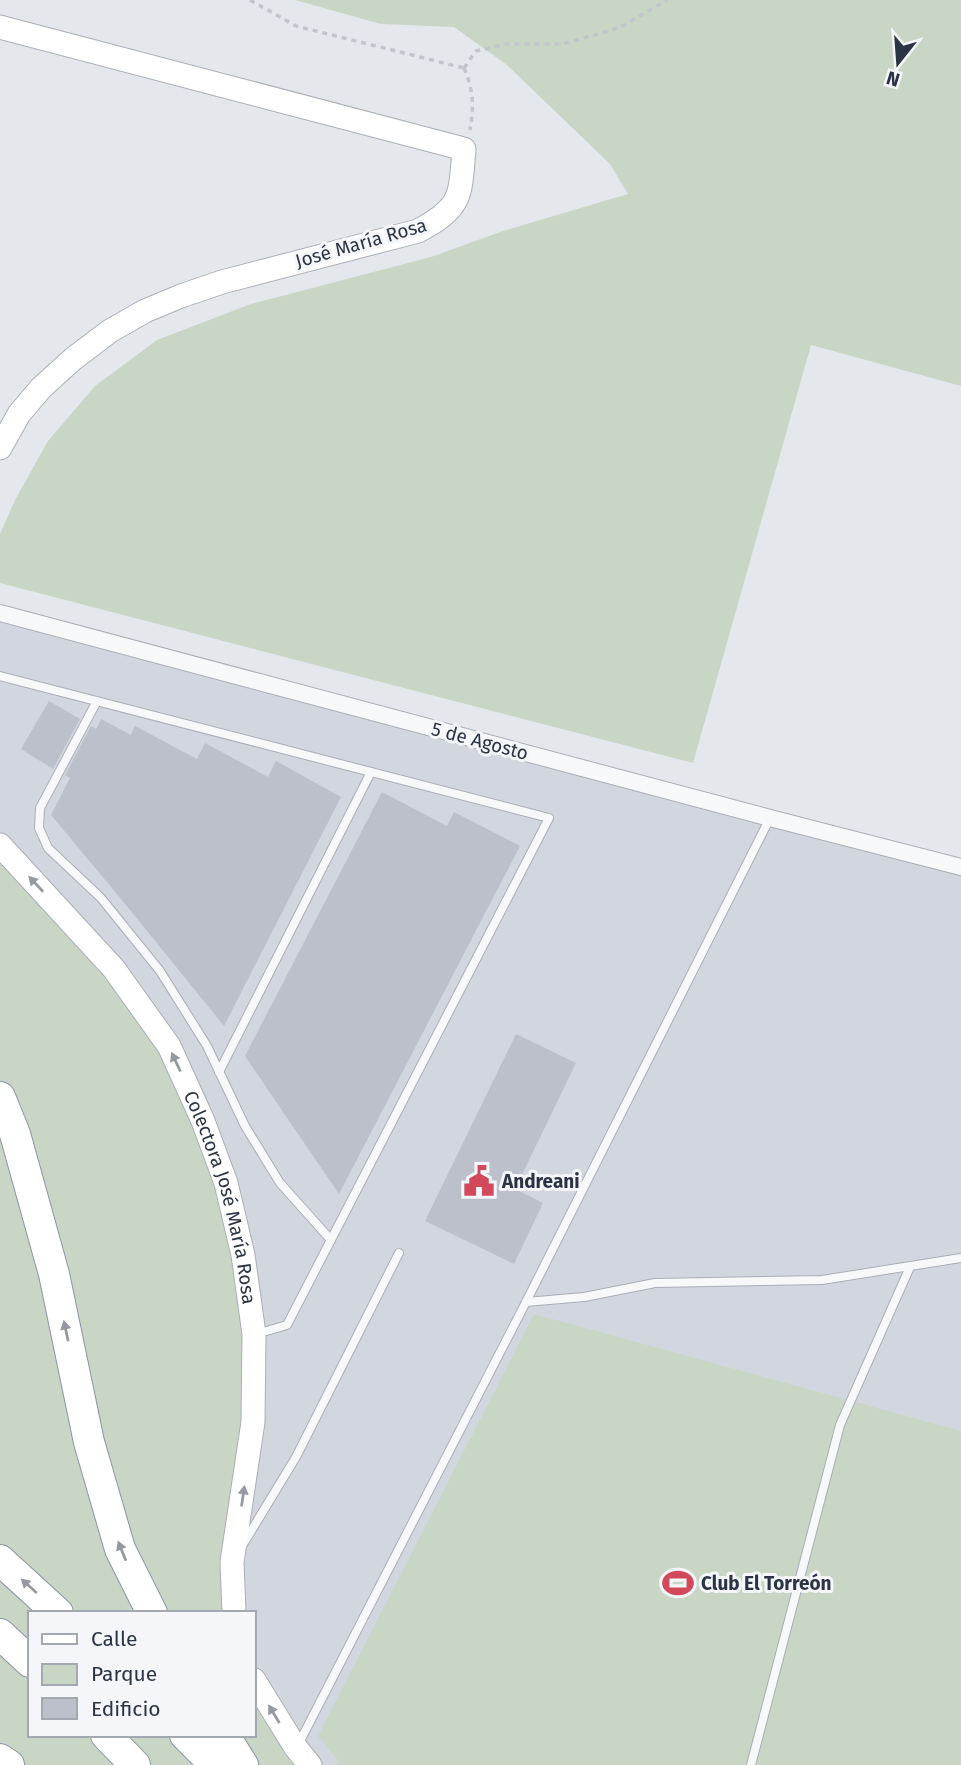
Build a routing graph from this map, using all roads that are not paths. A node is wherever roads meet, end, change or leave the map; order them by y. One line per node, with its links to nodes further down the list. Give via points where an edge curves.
1 (5, 28): 2 (main road, José María Rosa, via 464,149 459,195 440,220 418,231 222,282 145,311 110,331 41,388)
2 (0, 448)
3 (0, 613): 7 (street, 5 de Agosto)
4 (0, 676): 5 (lane)
5 (97, 701): 6 (lane); 10 (lane, via 40,808 39,828 48,848 101,898 160,971)
6 (371, 772): 10 (lane); 12 (lane, via 549,818)
7 (770, 818): 9 (street, 5 de Agosto); 16 (lane)
8 (0, 845): 17 (main road, Colectora José María Rosa, one-way to 8, via 243,1255 226,1184 169,1046 114,969)
9 (961, 867)
10 (219, 1072): 12 (lane, via 280,1182)
11 (0, 1097): 21 (highway, one-way to 11, via 120,1549 89,1442 54,1274 15,1134)
12 (331, 1240): 17 (lane, via 287,1325)
13 (399, 1253): 19 (lane, via 296,1457)
14 (961, 1258): 15 (lane)
15 (909, 1267): 16 (lane, via 822,1280 655,1283 584,1297); 35 (lane, via 840,1425)
16 (526, 1302): 29 (lane)
17 (254, 1335): 19 (main road, Colectora José María Rosa, one-way to 17, via 253,1422)
18 (0, 1560): 20 (highway, one-way to 18)
19 (232, 1562): 22 (main road, Colectora José María Rosa)
20 (56, 1611)
21 (151, 1611)
22 (234, 1611)
23 (0, 1634): 24 (highway)
24 (28, 1660)
25 (256, 1683): 29 (main road, one-way to 25)
26 (108, 1737): 32 (highway)
27 (187, 1737): 33 (highway)
28 (225, 1737): 34 (highway)
29 (303, 1757)
30 (0, 1759): 31 (highway)
31 (9, 1765)
32 (135, 1765)
33 (215, 1765)
34 (243, 1765)
35 (751, 1765)

